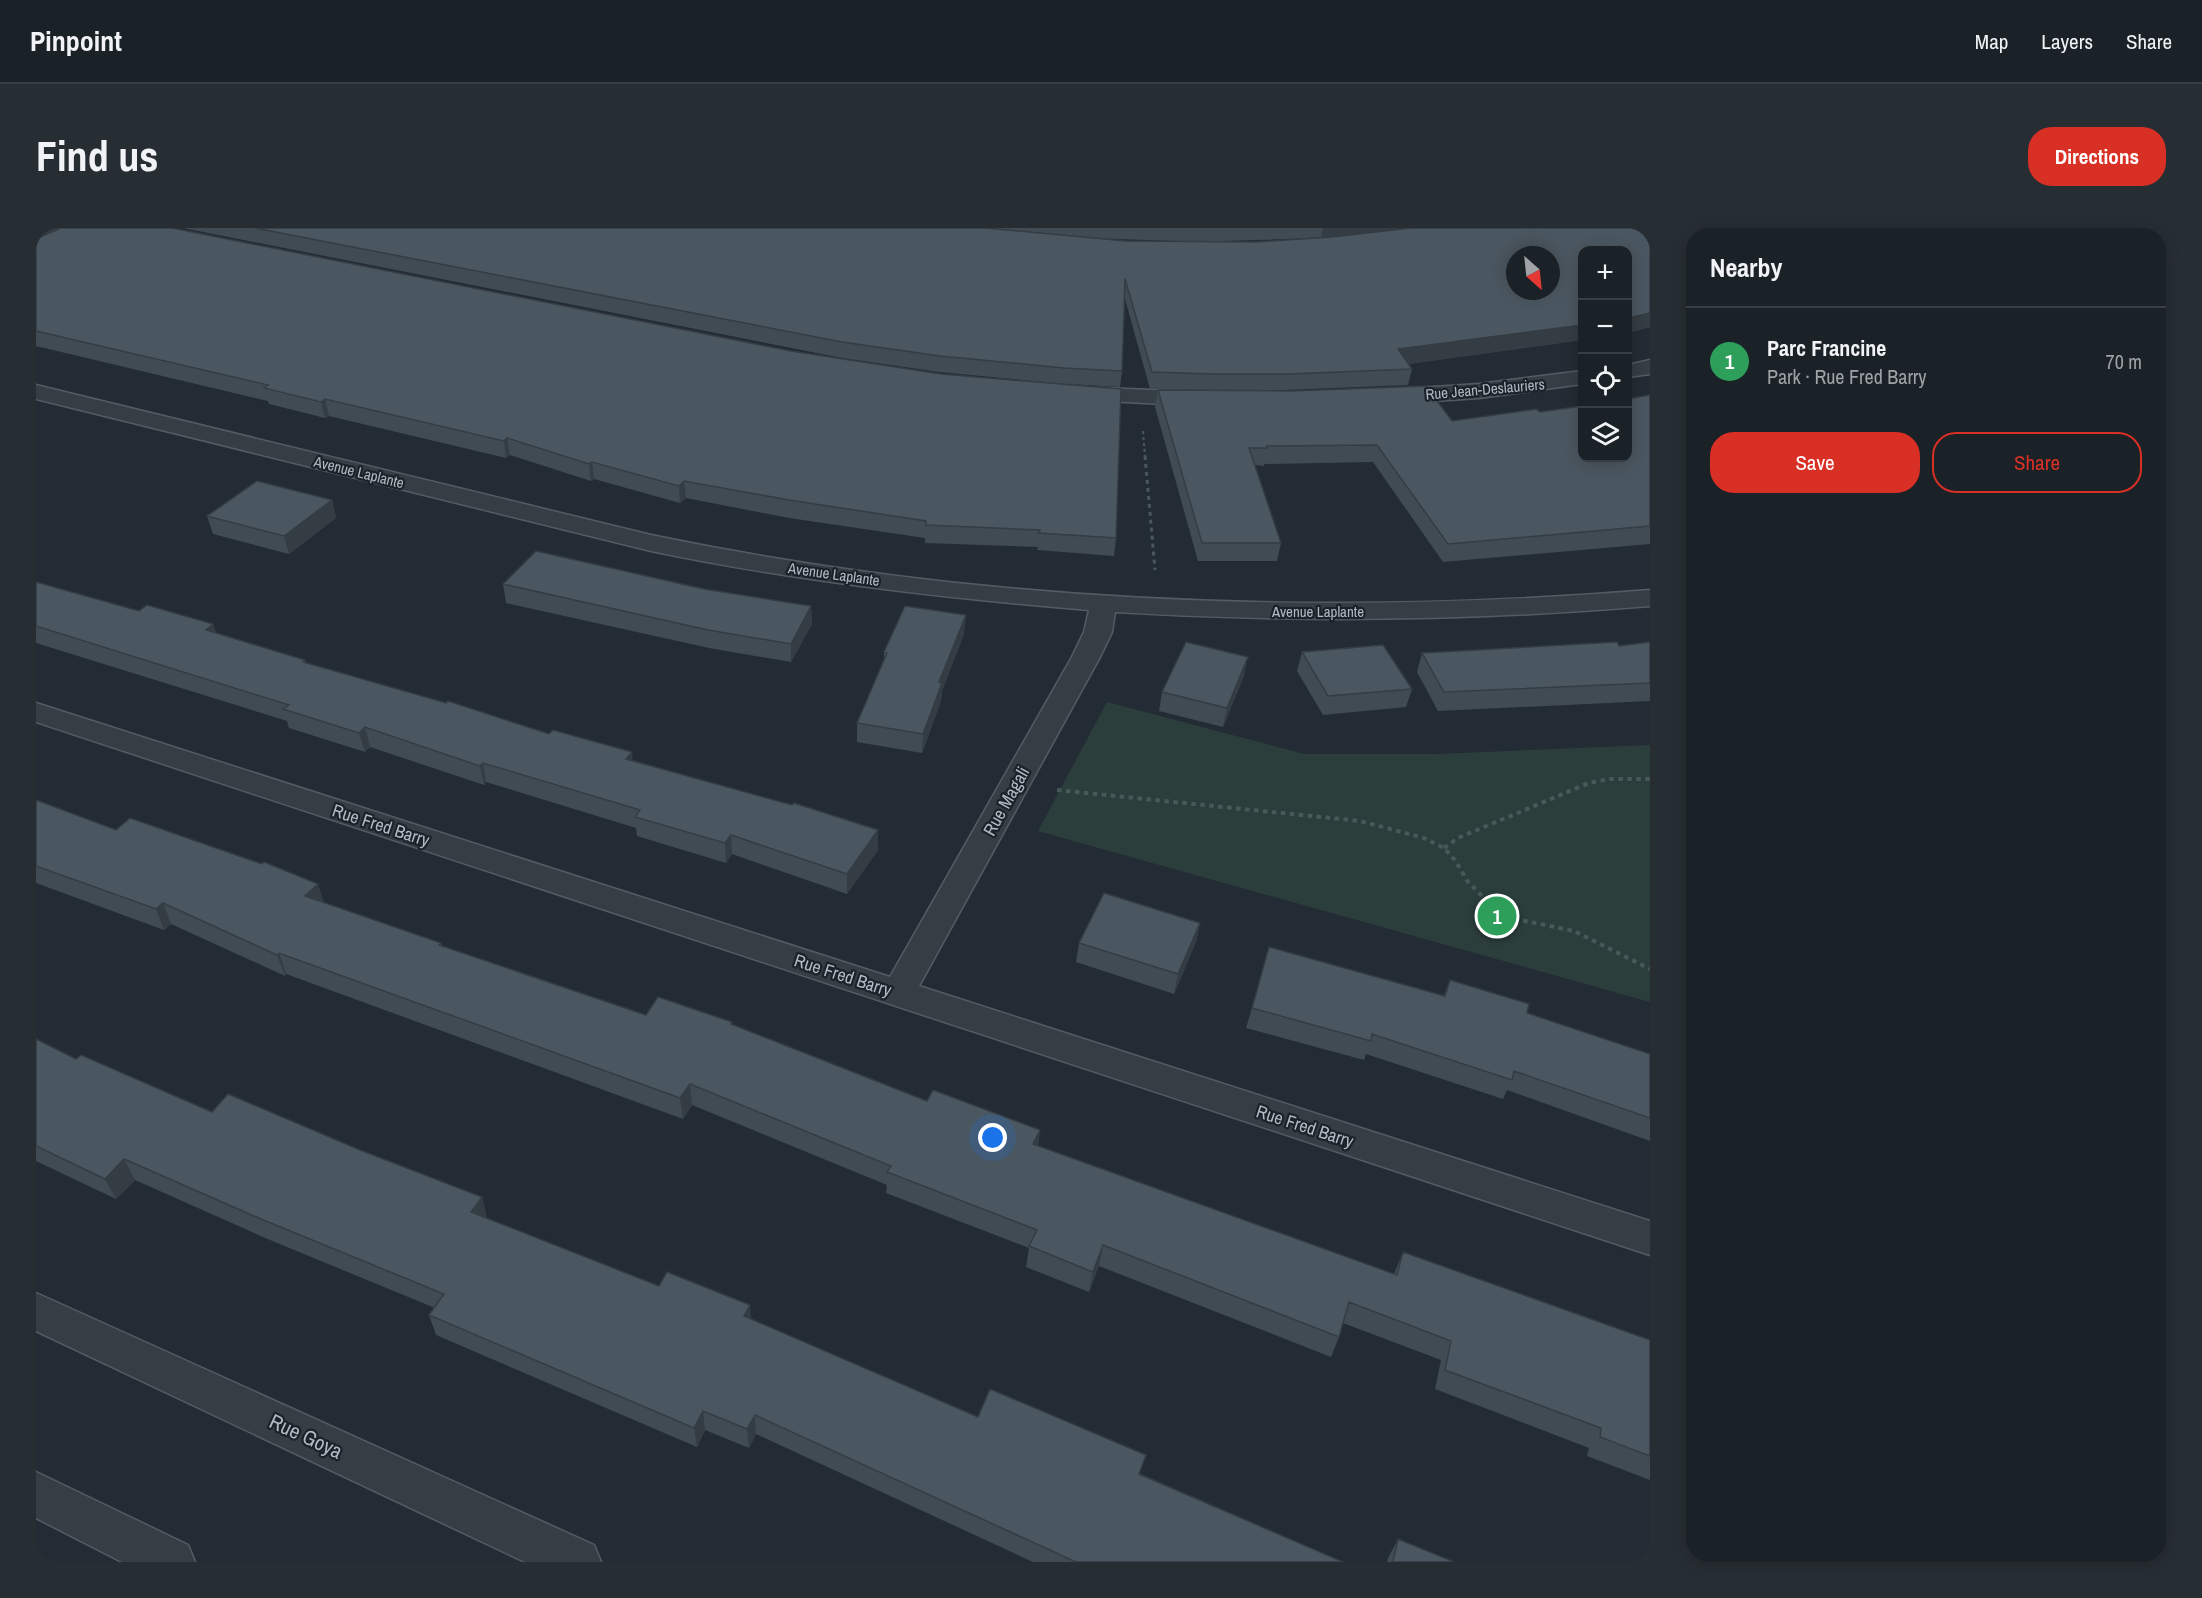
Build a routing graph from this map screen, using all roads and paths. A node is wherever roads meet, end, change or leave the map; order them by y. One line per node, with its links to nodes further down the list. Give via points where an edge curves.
1 (1650, 367): 2 (street)
2 (1632, 370)
3 (1578, 379): 6 (street, Rue Jean-Deslauriers, via 1479,391)
4 (36, 392): 11 (street, Avenue Laplante, via 689,551 862,579)
5 (1057, 393): 7 (street)
6 (1370, 398)
7 (1224, 400)
8 (1142, 422): 9 (path)
9 (1156, 576)
10 (1650, 598): 11 (street, Avenue Laplante, via 1421,611)
11 (1103, 605): 17 (street, Rue Magali, via 1098,632 1086,657)
12 (36, 712): 17 (street, Rue Fred Barry)
13 (1650, 779): 15 (path, via 1590,783 1458,838)
14 (1054, 789): 15 (path, via 1360,821 1424,838)
15 (1444, 848): 16 (path, via 1468,882 1495,909 1511,918 1574,932)
16 (1650, 969)
17 (898, 993): 18 (street, Rue Fred Barry)
18 (1650, 1238)
19 (36, 1311): 22 (street, Rue Goya)
20 (36, 1494): 21 (street)
21 (171, 1562)
22 (577, 1562)

